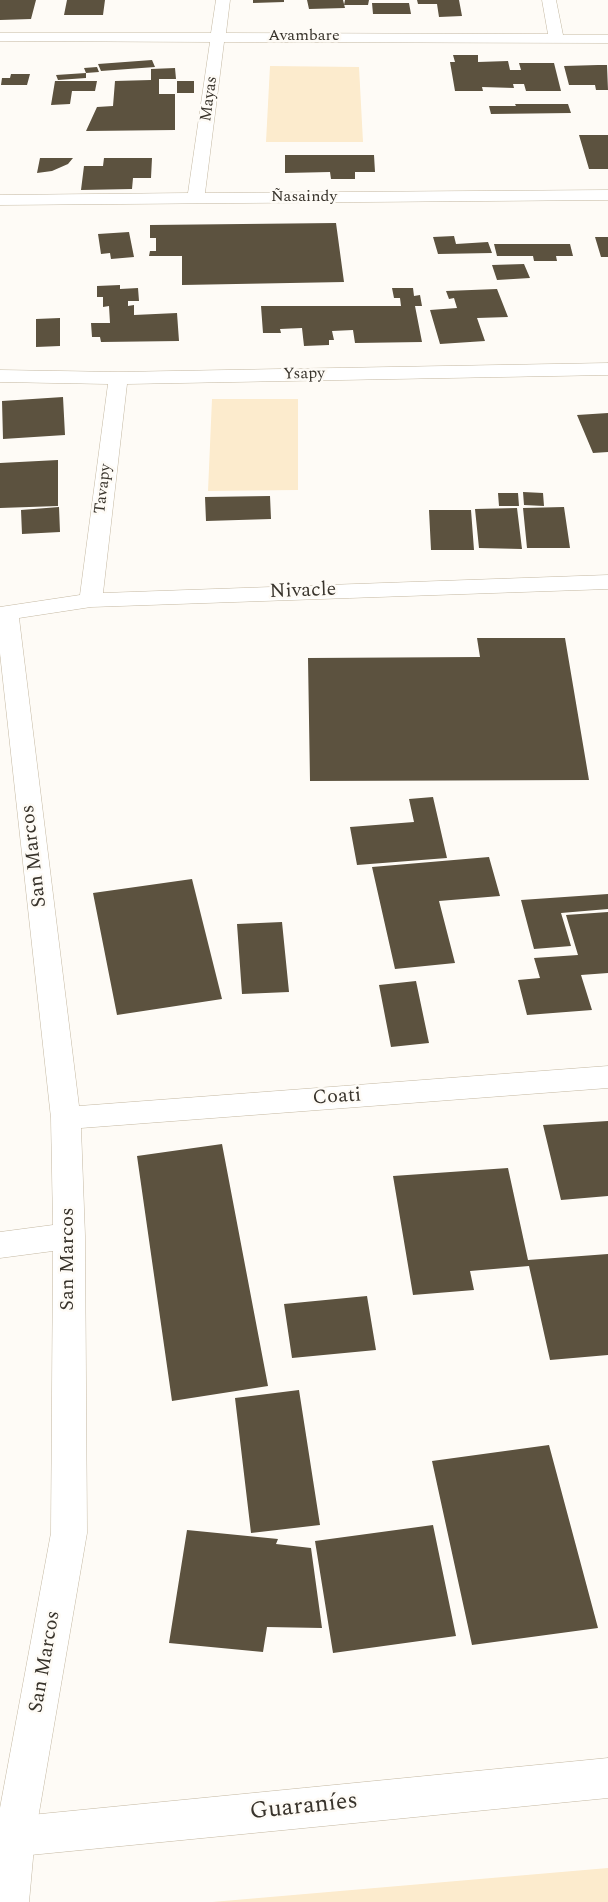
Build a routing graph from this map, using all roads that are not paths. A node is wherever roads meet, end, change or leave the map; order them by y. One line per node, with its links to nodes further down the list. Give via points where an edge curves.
1 (223, 0): 4 (street, Mayas)
2 (549, 0): 5 (street)
3 (0, 37): 4 (street, Avambare)
4 (218, 37): 5 (street, Avambare); 8 (street, Mayas)
5 (556, 38): 6 (street, Avambare)
6 (608, 39)
7 (608, 195): 8 (street, Ñasaindy)
8 (196, 198): 9 (street, Ñasaindy)
9 (0, 200)
10 (608, 369): 12 (street, Ysapy)
11 (0, 376): 12 (street, Ysapy)
12 (118, 378): 14 (street, Tavapy)
13 (608, 582): 14 (street, Nivacle)
14 (91, 600): 15 (street, Nivacle)
15 (4, 614): 17 (street, San Marcos)
16 (608, 1077): 17 (street, Coati)
17 (66, 1118): 18 (street, San Marcos)
18 (69, 1236): 19 (street); 21 (street, San Marcos, via 69,1533)
19 (0, 1245)
20 (608, 1778): 21 (street, Guaraníes)
21 (8, 1837): 22 (street, San Marcos)
22 (8, 1902)

